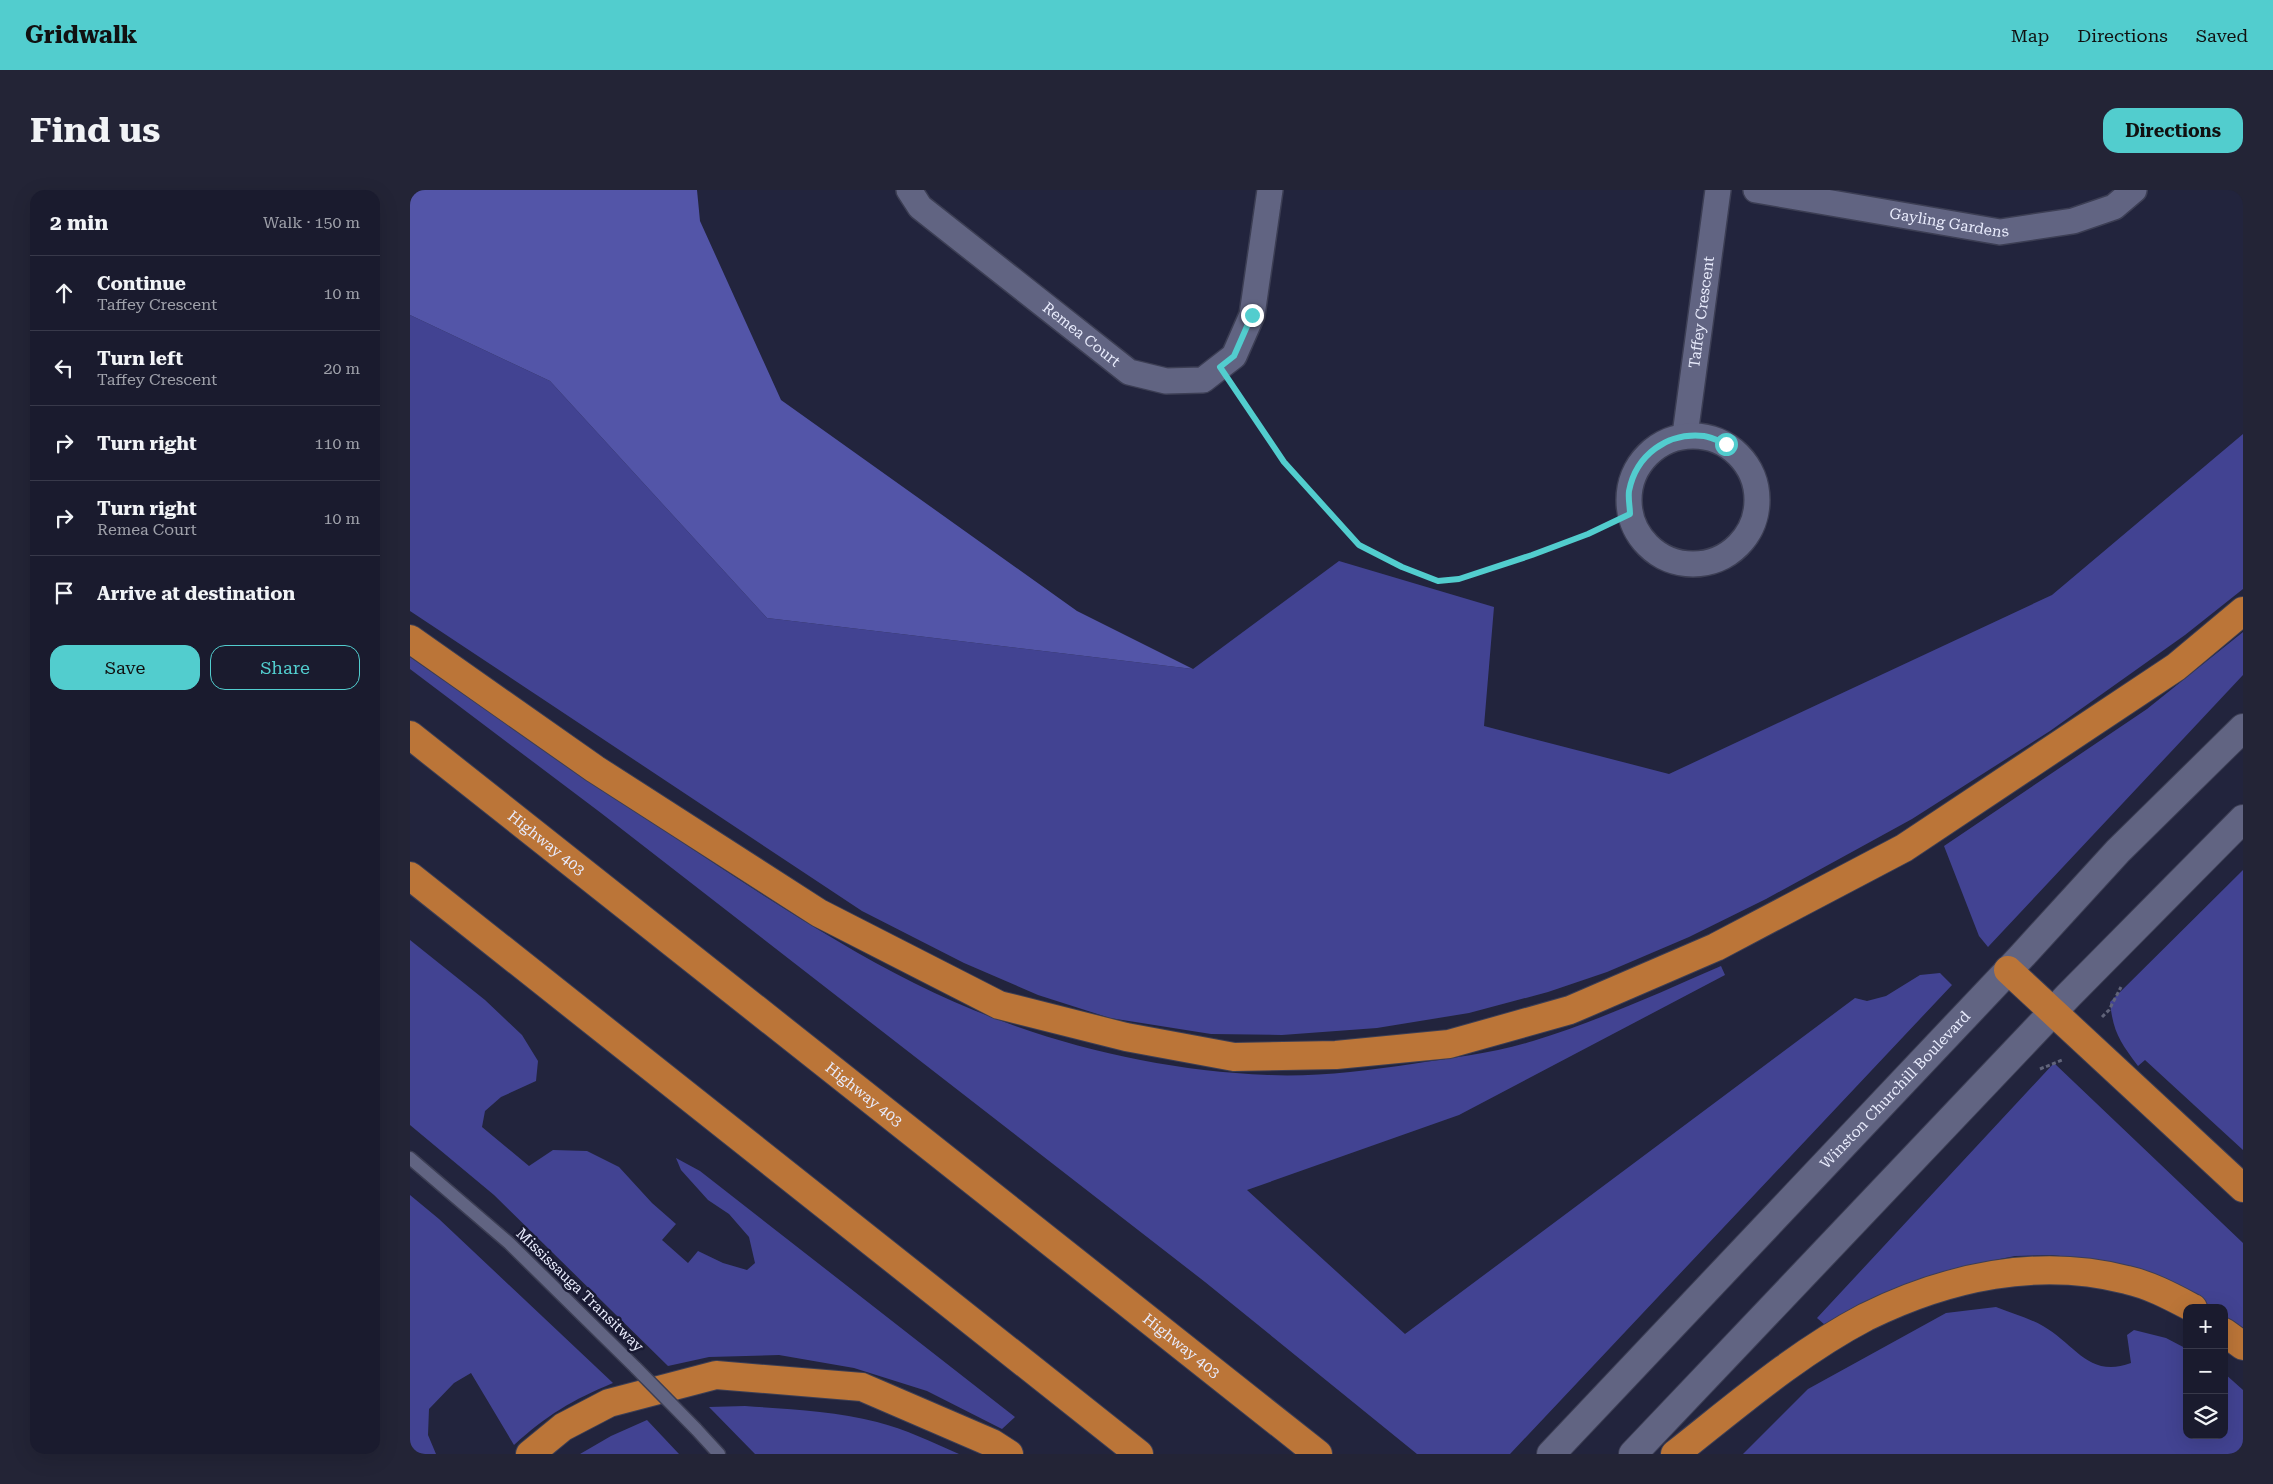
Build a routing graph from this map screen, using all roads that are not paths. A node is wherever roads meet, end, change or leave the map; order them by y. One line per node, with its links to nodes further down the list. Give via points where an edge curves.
1 (909, 190): 2 (street, Remea Court, via 920,207 1129,372 1166,381 1203,380 1234,356 1252,315)
2 (1270, 190)
3 (1718, 190): 6 (street, Taffey Crescent)
4 (1756, 190): 5 (street, Gayling Gardens, via 2000,232 2073,222 2114,207)
5 (2134, 190)
6 (1685, 435): 6 (street, via 1664,442 1647,454 1635,472 1629,493 1630,514 1638,534 1653,550 1671,560 1692,564 1713,561 1732,552 1746,536 1755,517 1758,496 1753,476 1742,457 1726,444 1706,436)
7 (2243, 611): 8 (highway, via 2176,667 1904,848 1716,947 1570,1010 1450,1044 1336,1055 1253,1057 1234,1057 1126,1037 999,1005 819,913 595,769)
8 (410, 638)
9 (2243, 728): 13 (main road, Winston Churchill Boulevard, via 2118,851)
10 (410, 735): 24 (highway, Highway 403)
11 (2243, 819): 14 (main road)
12 (410, 876): 23 (highway)
13 (2008, 970): 14 (highway); 25 (main road, Winston Churchill Boulevard)
14 (2054, 1011): 16 (highway); 26 (main road)
15 (410, 1158): 21 (lane, Mississauga Transitway, bridge, via 509,1243)
16 (2243, 1188)
17 (2185, 1304): 27 (highway, via 2128,1280 2089,1272 2038,1268 1963,1280 1866,1317 1760,1388)
18 (2228, 1335): 19 (highway)
19 (2243, 1346)
20 (530, 1454): 22 (highway, via 563,1427 609,1403 716,1375 862,1387 992,1443)
21 (719, 1454)
22 (1009, 1454)
23 (1139, 1454)
24 (1318, 1454)
25 (1551, 1454)
26 (1633, 1454)
27 (1675, 1454)

